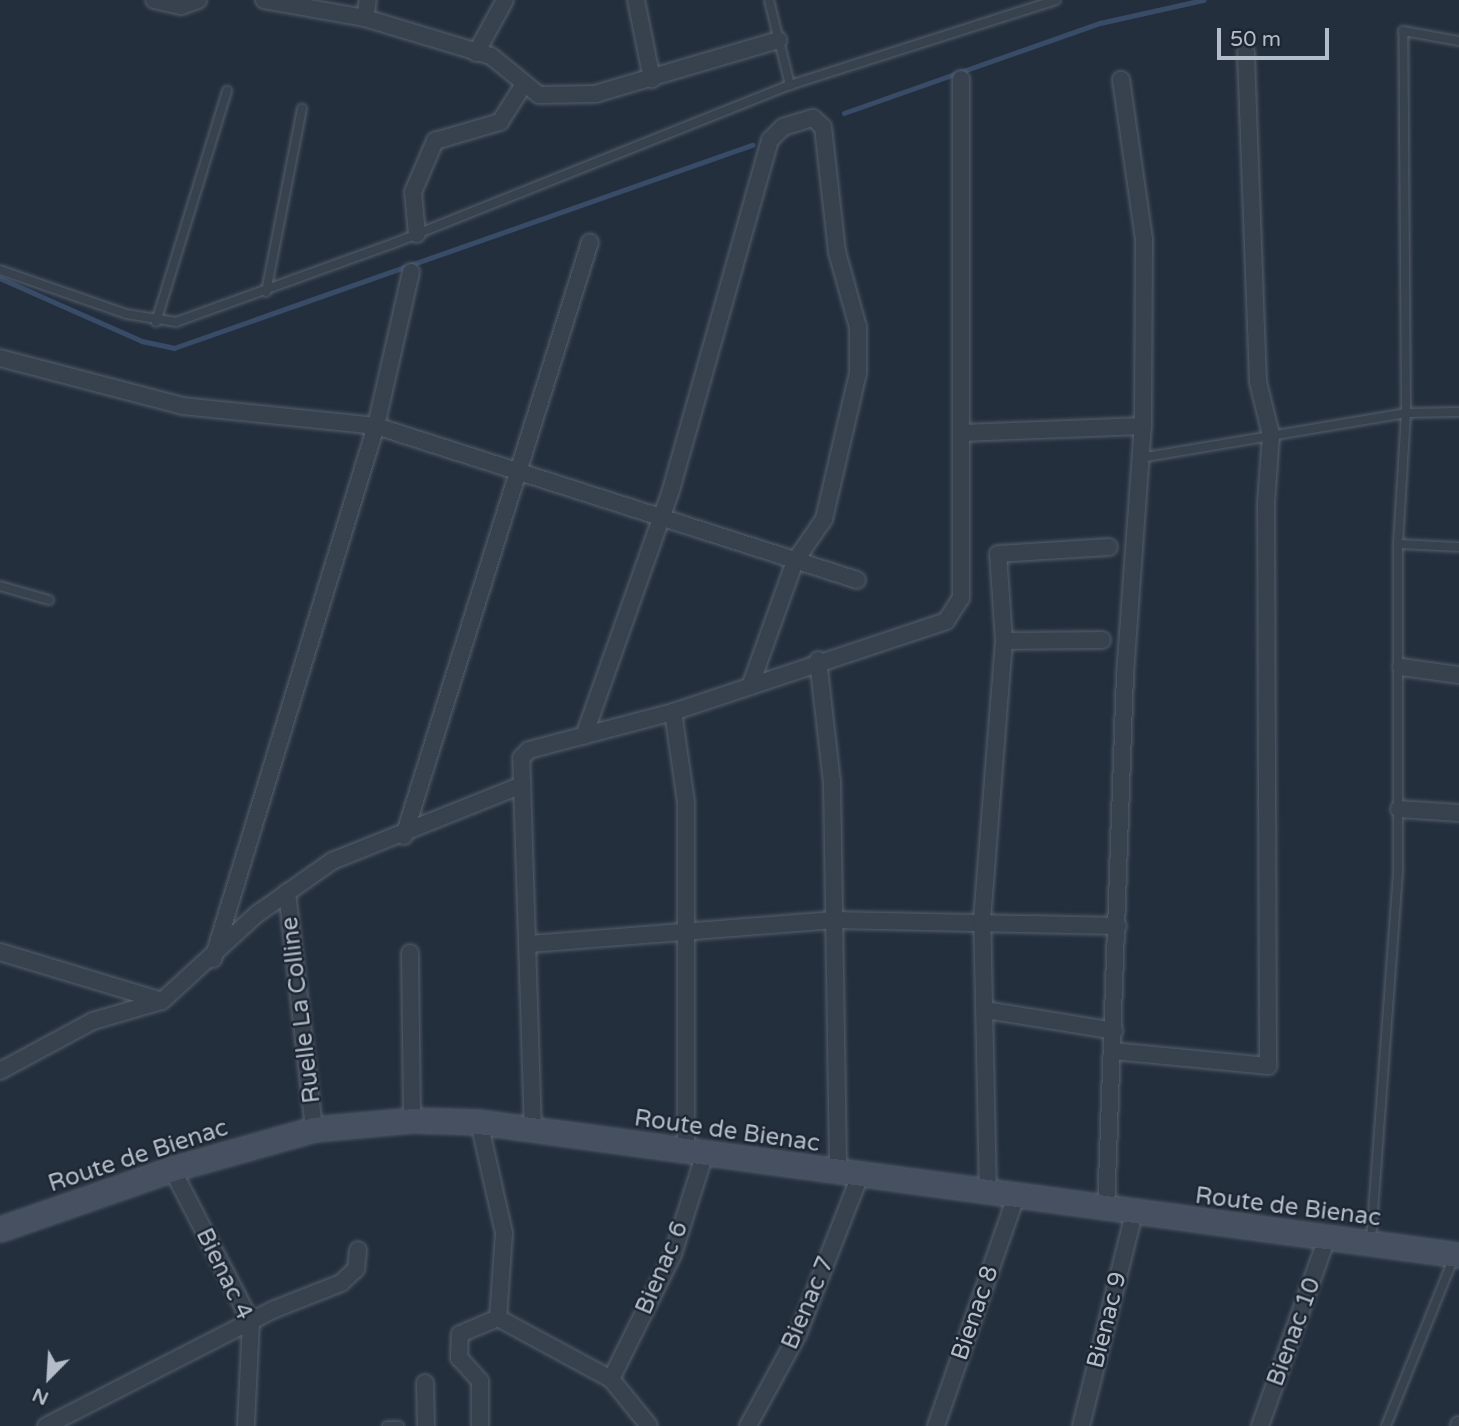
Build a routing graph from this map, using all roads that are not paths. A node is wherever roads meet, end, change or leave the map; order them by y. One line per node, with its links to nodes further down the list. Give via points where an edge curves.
1 (154, 0): 2 (street, via 181,6)
2 (198, 0)
3 (264, 0): 9 (street)
4 (368, 0): 9 (street)
5 (505, 0): 13 (street)
6 (636, 0): 14 (street)
7 (769, 0): 10 (lane)
8 (1056, 0): 18 (lane)
9 (365, 18): 13 (street)
10 (778, 40): 14 (street); 18 (lane)
11 (1459, 41): 29 (lane, via 1403,31)
12 (1246, 52): 33 (street, via 1258,382)
13 (476, 53): 17 (street, via 513,69)
14 (652, 79): 17 (street, via 595,94 539,96)
15 (961, 79): 32 (street)
16 (1121, 80): 31 (street, via 1144,239)
17 (524, 84): 21 (street, via 500,122 435,141 413,192)
18 (790, 85): 21 (lane)
19 (227, 91): 26 (lane)
20 (302, 109): 25 (lane)
21 (417, 234): 25 (lane)
22 (590, 242): 35 (street)
23 (0, 270): 26 (lane)
24 (411, 272): 30 (street)
25 (266, 292): 26 (lane, via 216,311)
26 (156, 322)
27 (0, 358): 30 (street, via 183,406)
28 (1459, 412): 29 (lane)
29 (1406, 413): 33 (lane); 37 (lane)
30 (376, 426): 35 (street); 64 (street)
31 (1143, 426): 32 (street); 34 (street)
32 (962, 433): 46 (street, via 956,613)
33 (1271, 435): 34 (lane); 68 (street, via 1266,503 1268,1066)
34 (1140, 458): 59 (street)
35 (523, 472): 36 (street); 55 (street)
36 (656, 519): 40 (street); 40 (street, via 690,429 770,140 783,127 813,118 823,127 837,252 858,327 858,373 824,519); 51 (street)
37 (1398, 544): 39 (lane); 47 (lane)
38 (1109, 547): 45 (street, via 998,554)
39 (1459, 547)
40 (795, 561): 41 (street); 49 (street)
41 (857, 580)
42 (0, 586): 43 (lane)
43 (49, 600)
44 (1102, 640): 45 (street)
45 (1004, 641): 58 (street)
46 (818, 660): 49 (street); 57 (street, via 832,782)
47 (1401, 667): 48 (street); 53 (lane)
48 (1459, 675)
49 (751, 684): 50 (street)
50 (673, 712): 51 (street); 60 (street, Bienac 6, via 685,802)
51 (584, 736): 52 (street, via 529,750 521,758)
52 (522, 785): 55 (street); 61 (street)
53 (1399, 809): 54 (street); 83 (lane)
54 (1459, 813)
55 (404, 836): 56 (street, via 332,861)
56 (287, 892): 64 (street); 72 (street, Ruelle La Colline)
57 (834, 920): 58 (street); 60 (street); 76 (street)
58 (982, 920): 59 (street); 66 (street)
59 (1118, 926): 67 (street)
60 (684, 928): 61 (street); 74 (street, Bienac 6)
61 (530, 944): 73 (street)
62 (0, 952): 65 (street)
63 (410, 953): 70 (street)
64 (213, 959): 65 (street)
65 (162, 1001): 69 (street, via 93,1021)
66 (985, 1010): 67 (street); 77 (street)
67 (1114, 1031): 68 (street)
68 (1113, 1051): 79 (street)
69 (0, 1071)
70 (412, 1120): 71 (main road, Route de Bienac); 72 (main road, Route de Bienac)
71 (480, 1122): 73 (main road, Route de Bienac); 86 (street, via 504,1233)
72 (314, 1129): 75 (main road, Route de Bienac)
73 (533, 1132): 74 (main road, Route de Bienac)
74 (695, 1153): 76 (main road, Route de Bienac); 88 (street, Bienac 6, via 673,1254)
75 (172, 1169): 81 (main road, Route de Bienac); 87 (street, Bienac 4)
76 (849, 1175): 77 (main road, Route de Bienac); 97 (street, Bienac 7, via 798,1334)
77 (988, 1195): 78 (main road, Route de Bienac)
78 (1015, 1199): 79 (main road, Route de Bienac); 98 (street, Bienac 8)
79 (1106, 1211): 80 (main road, Route de Bienac)
80 (1134, 1214): 82 (main road, Route de Bienac); 99 (street, Bienac 9)
81 (0, 1230)
82 (1327, 1238): 83 (main road, Route de Bienac); 100 (street, Bienac 10)
83 (1371, 1244): 85 (main road, Route de Bienac)
84 (358, 1250): 87 (street, via 351,1277)
85 (1457, 1255): 101 (lane)
86 (498, 1318): 88 (street); 95 (street, via 460,1334 458,1358 480,1381)
87 (251, 1322): 90 (street); 91 (street, Bienac 4)
88 (611, 1379): 96 (street)
89 (425, 1383): 94 (street)
90 (46, 1426)
91 (246, 1426)
92 (387, 1426): 93 (lane)
93 (399, 1426)
94 (426, 1426)
95 (480, 1426)
96 (649, 1426)
97 (748, 1426)
98 (936, 1426)
99 (1081, 1426)
100 (1260, 1426)
101 (1386, 1426)

